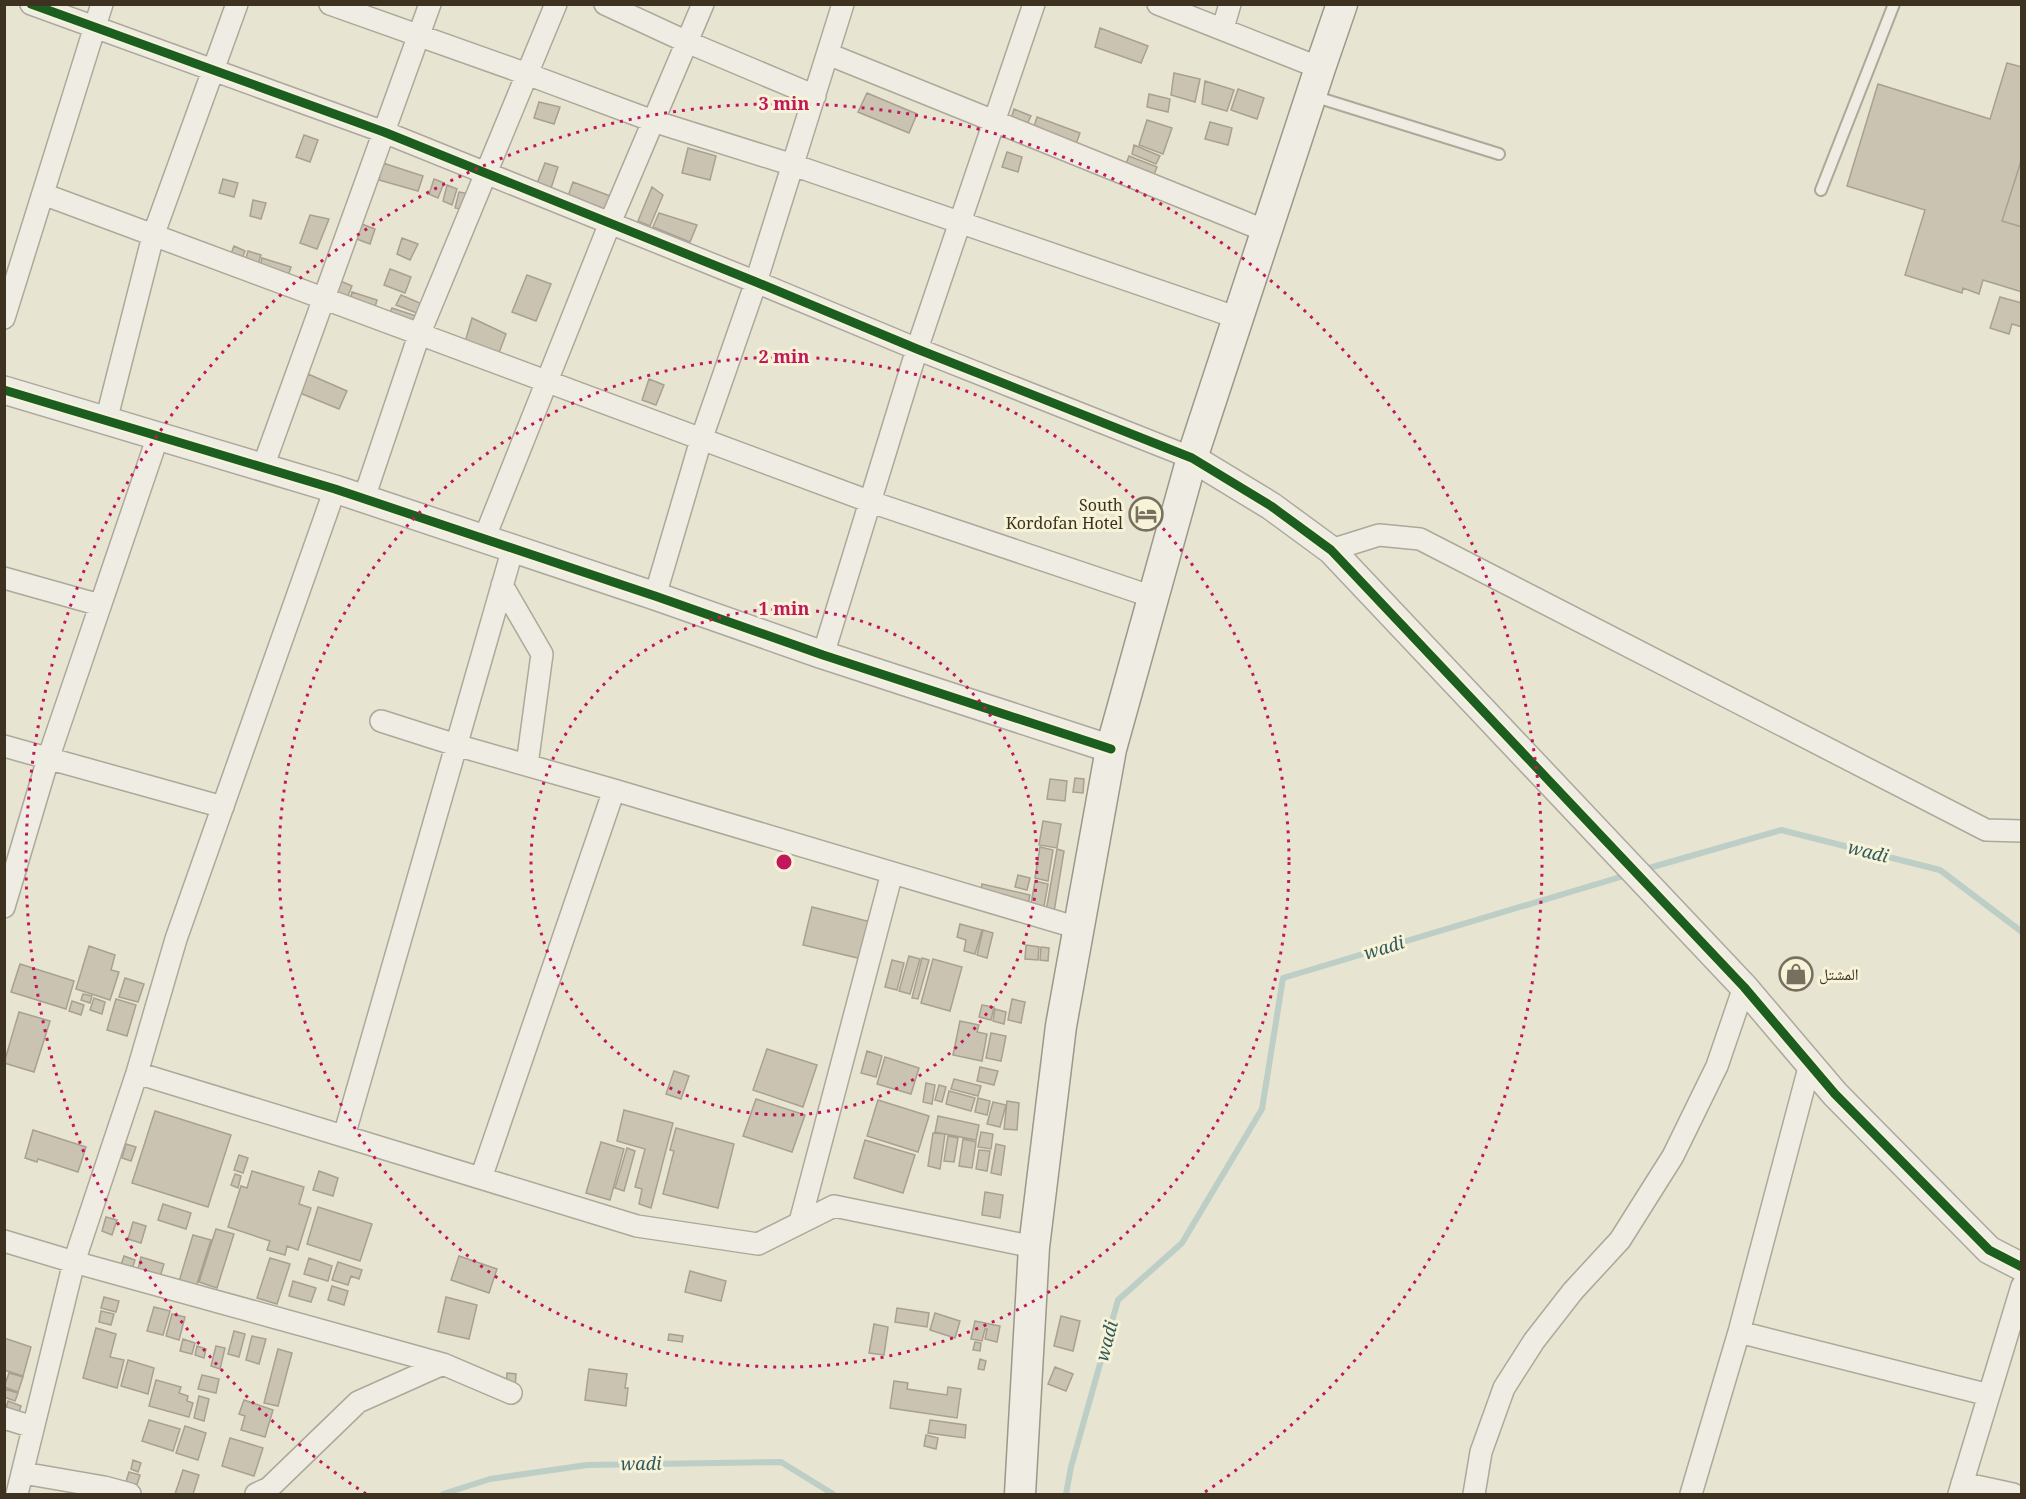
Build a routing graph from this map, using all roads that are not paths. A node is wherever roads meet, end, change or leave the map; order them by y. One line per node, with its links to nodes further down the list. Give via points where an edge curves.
1 (31, 4): 15 (street)
2 (102, 4): 15 (street)
3 (237, 4): 20 (street)
4 (330, 4): 17 (street)
5 (430, 4): 17 (street)
6 (556, 4): 21 (street)
7 (605, 4): 18 (street)
8 (703, 4): 18 (street)
9 (843, 4): 19 (street)
10 (1034, 4): 25 (street)
11 (1158, 4): 16 (street)
12 (1230, 4): 16 (street)
13 (1342, 4): 22 (main road)
14 (1894, 4): 30 (lane)
15 (95, 27): 20 (street); 31 (street)
16 (1223, 28): 22 (street)
17 (419, 35): 21 (street); 26 (street)
18 (687, 42): 23 (street); 24 (street)
19 (828, 54): 23 (street); 25 (street)
20 (212, 69): 26 (street); 35 (street)
21 (527, 74): 24 (street); 29 (street)
22 (1315, 82): 27 (lane); 34 (main road)
23 (814, 96): 28 (street)
24 (653, 122): 28 (street); 32 (street)
25 (994, 123): 33 (street); 34 (street)
26 (384, 132): 29 (street); 37 (street)
27 (1499, 154)
28 (793, 165): 33 (street); 36 (street)
29 (486, 173): 32 (street); 40 (street)
30 (1821, 190)
31 (43, 194): 35 (street); 38 (street)
32 (610, 223): 36 (street); 42 (street)
33 (960, 223): 39 (street); 41 (street)
34 (1266, 231): 39 (main road)
35 (153, 236): 37 (street); 44 (street)
36 (756, 282): 41 (street); 46 (street)
37 (324, 299): 40 (street); 48 (street)
38 (4, 318)
39 (1238, 318): 47 (main road)
40 (418, 335): 42 (street); 50 (street)
41 (917, 349): 47 (street); 51 (street)
42 (546, 382): 46 (street); 52 (street)
43 (4, 390): 44 (street)
44 (106, 421): 45 (street)
45 (158, 436): 48 (street); 59 (street)
46 (701, 440): 51 (street); 57 (street)
47 (1192, 458): 54 (street, via 1271,506); 58 (main road)
48 (263, 466): 49 (street)
49 (334, 489): 50 (street); 68 (street)
50 (364, 498): 52 (street)
51 (871, 502): 58 (street); 60 (street)
52 (484, 539): 53 (street)
53 (513, 548): 56 (street); 57 (street)
54 (1331, 550): 69 (street, via 1379,536 1420,539 1986,830); 73 (street)
55 (4, 578): 59 (street)
56 (502, 585): 63 (street); 66 (street, via 542,654)
57 (655, 596): 60 (street)
58 (1153, 597): 64 (main road)
59 (100, 604): 65 (street)
60 (823, 655): 64 (street)
61 (381, 721): 63 (street)
62 (4, 746): 65 (street)
63 (456, 746): 66 (street); 76 (street)
64 (1111, 749): 72 (main road)
65 (48, 759): 68 (street); 71 (street)
66 (527, 765): 67 (street)
67 (614, 790): 70 (street); 77 (street)
68 (223, 807): 75 (street, via 176,939)
69 (2022, 831)
70 (892, 873): 72 (street); 78 (street)
71 (4, 907)
72 (1078, 928): 80 (main road, via 1060,1026)
73 (1744, 987): 74 (street); 96 (street, via 1717,1066 1673,1156 1620,1240 1573,1291 1504,1388 1481,1452)
74 (1810, 1064): 82 (street, via 1989,1250); 84 (street)
75 (137, 1073): 76 (street); 81 (street)
76 (344, 1136): 77 (street)
77 (481, 1178): 78 (street, via 637,1226 758,1244)
78 (800, 1222): 80 (street, via 834,1206)
79 (4, 1240): 81 (street)
80 (1034, 1247): 95 (main road)
81 (74, 1262): 85 (street); 89 (street)
82 (2022, 1267)
83 (2022, 1286): 87 (street)
84 (1739, 1332): 87 (street); 97 (street)
85 (443, 1364): 86 (street); 94 (street, via 358,1402 269,1488)
86 (511, 1393)
87 (1989, 1395): 91 (street)
88 (4, 1418): 89 (street)
89 (33, 1427): 90 (street)
90 (23, 1473): 92 (street); 93 (street)
91 (1960, 1488): 98 (street)
92 (17, 1494)
93 (130, 1494)
94 (256, 1494)
95 (1020, 1494)
96 (1474, 1494)
97 (1691, 1494)
98 (2013, 1494)

